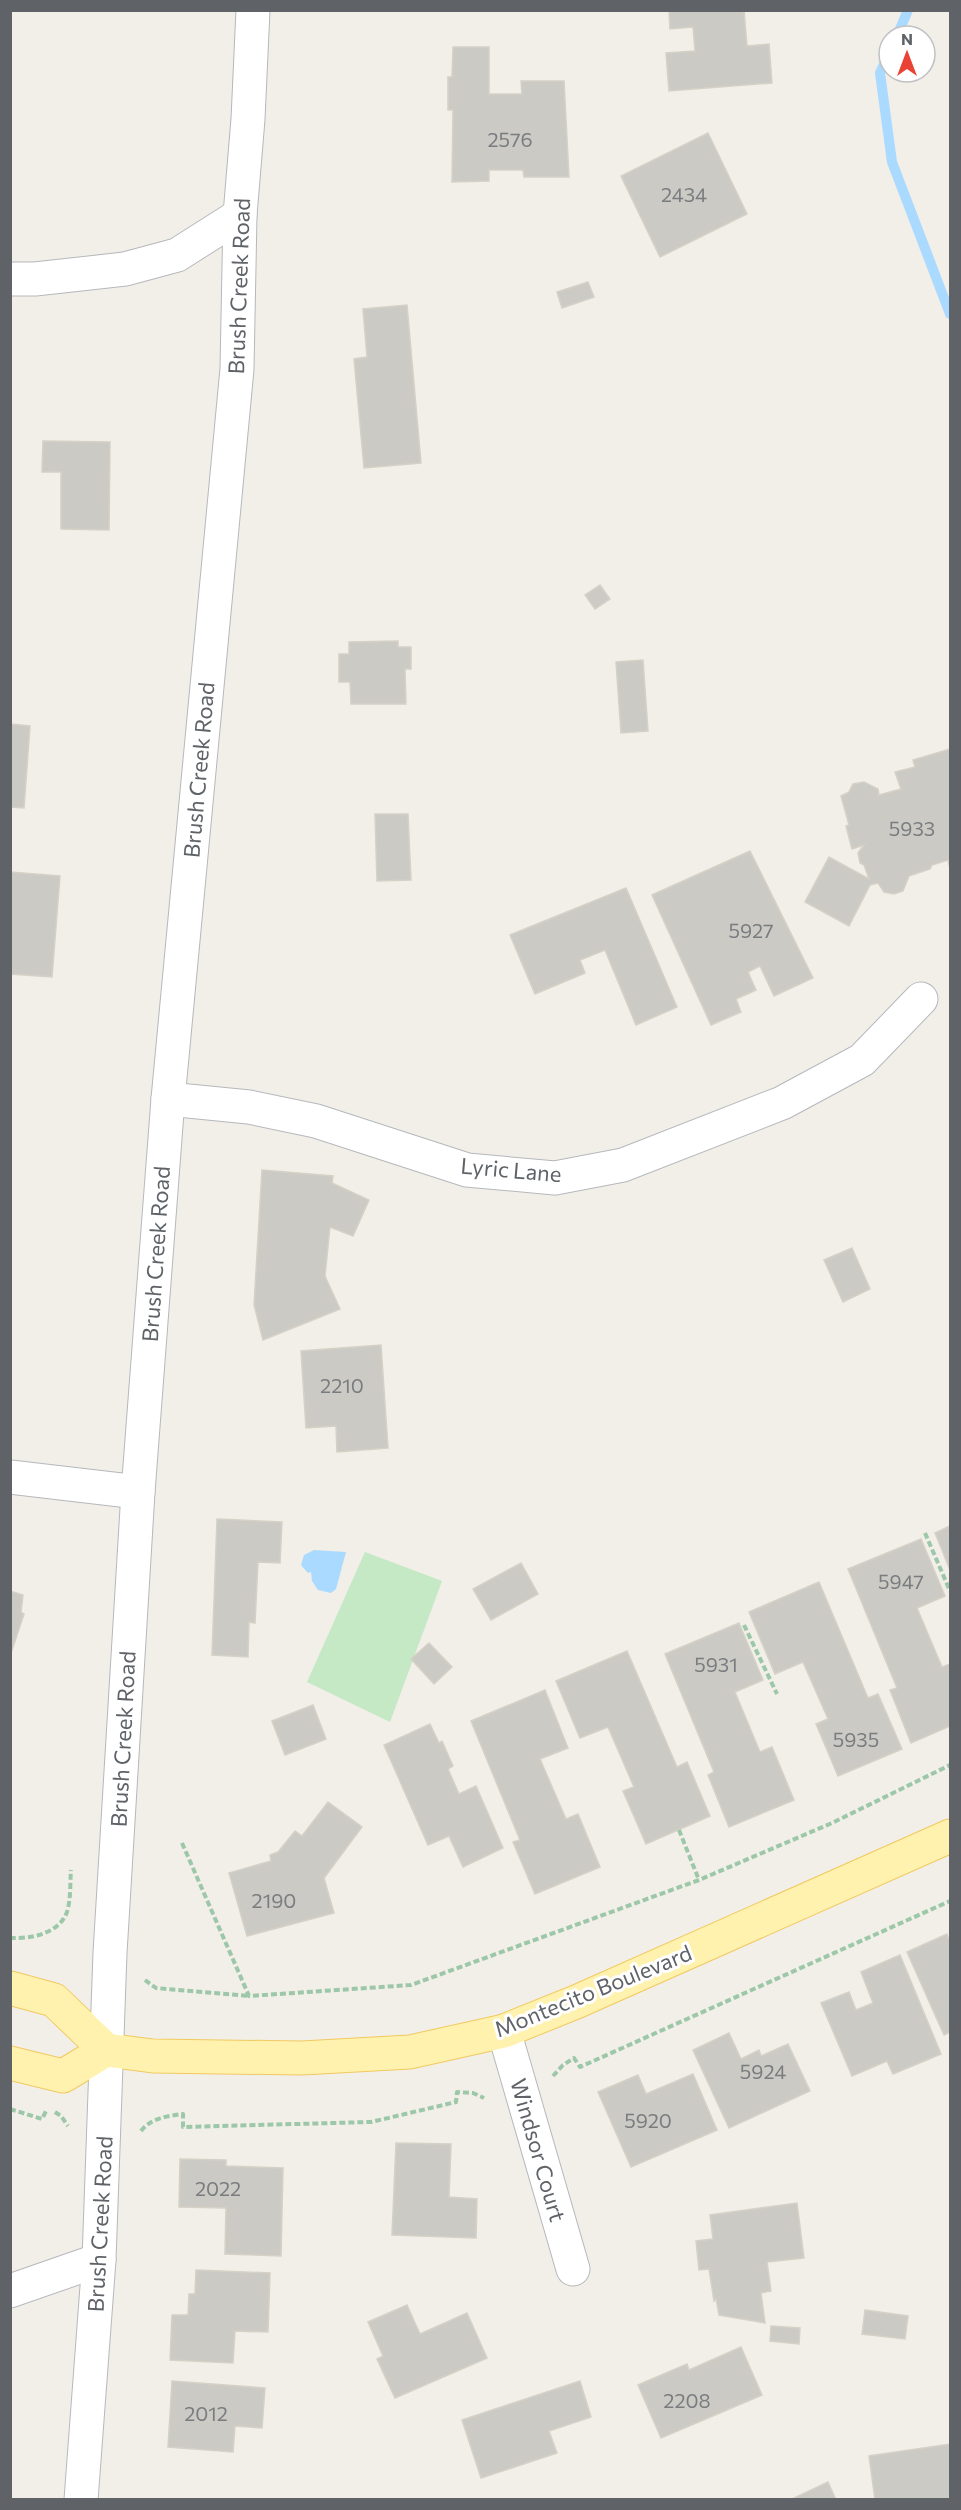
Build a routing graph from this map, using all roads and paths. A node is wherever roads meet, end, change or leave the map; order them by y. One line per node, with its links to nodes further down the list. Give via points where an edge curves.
1 (253, 10): 2 (street, Brush Creek Road)
2 (240, 215): 3 (street, via 177,255 125,269); 5 (street, Brush Creek Road, via 237,369)
3 (10, 279)
4 (921, 999): 5 (street, Lyric Lane, via 862,1060 782,1103 622,1165 555,1178 467,1170 316,1121 249,1107)
5 (168, 1099): 7 (street, Brush Creek Road)
6 (10, 1477): 7 (street)
7 (138, 1492): 24 (street, Brush Creek Road)
8 (925, 1533): 9 (path)
9 (951, 1591)
10 (744, 1625): 11 (path)
11 (777, 1694)
12 (951, 1765): 17 (path)
13 (679, 1830): 17 (path)
14 (951, 1836): 23 (main road, Montecito Boulevard)
15 (182, 1843): 22 (path)
16 (70, 1870): 19 (path, via 69,1904 60,1923 33,1937)
17 (699, 1880): 22 (path, via 411,1985)
18 (951, 1901): 26 (path, via 580,2067 574,2058)
19 (10, 1938)
20 (10, 1988): 24 (main road, via 54,2000)
21 (156, 1988): 22 (path)
22 (249, 1996)
23 (504, 2031): 24 (main road, Montecito Boulevard, via 410,2052 302,2058 153,2056); 32 (street, Windsor Court)
24 (106, 2050): 25 (main road, via 63,2076); 31 (street, Brush Creek Road)
25 (10, 2063)
26 (551, 2079)
27 (484, 2098): 30 (path, via 457,2092 456,2102 371,2122 183,2127 183,2114 150,2122)
28 (10, 2109): 29 (path, via 42,2119 48,2107)
29 (69, 2128)
30 (138, 2135)
31 (99, 2260): 33 (street); 34 (street, Brush Creek Road)
32 (573, 2269)
33 (10, 2291)
34 (81, 2499)

